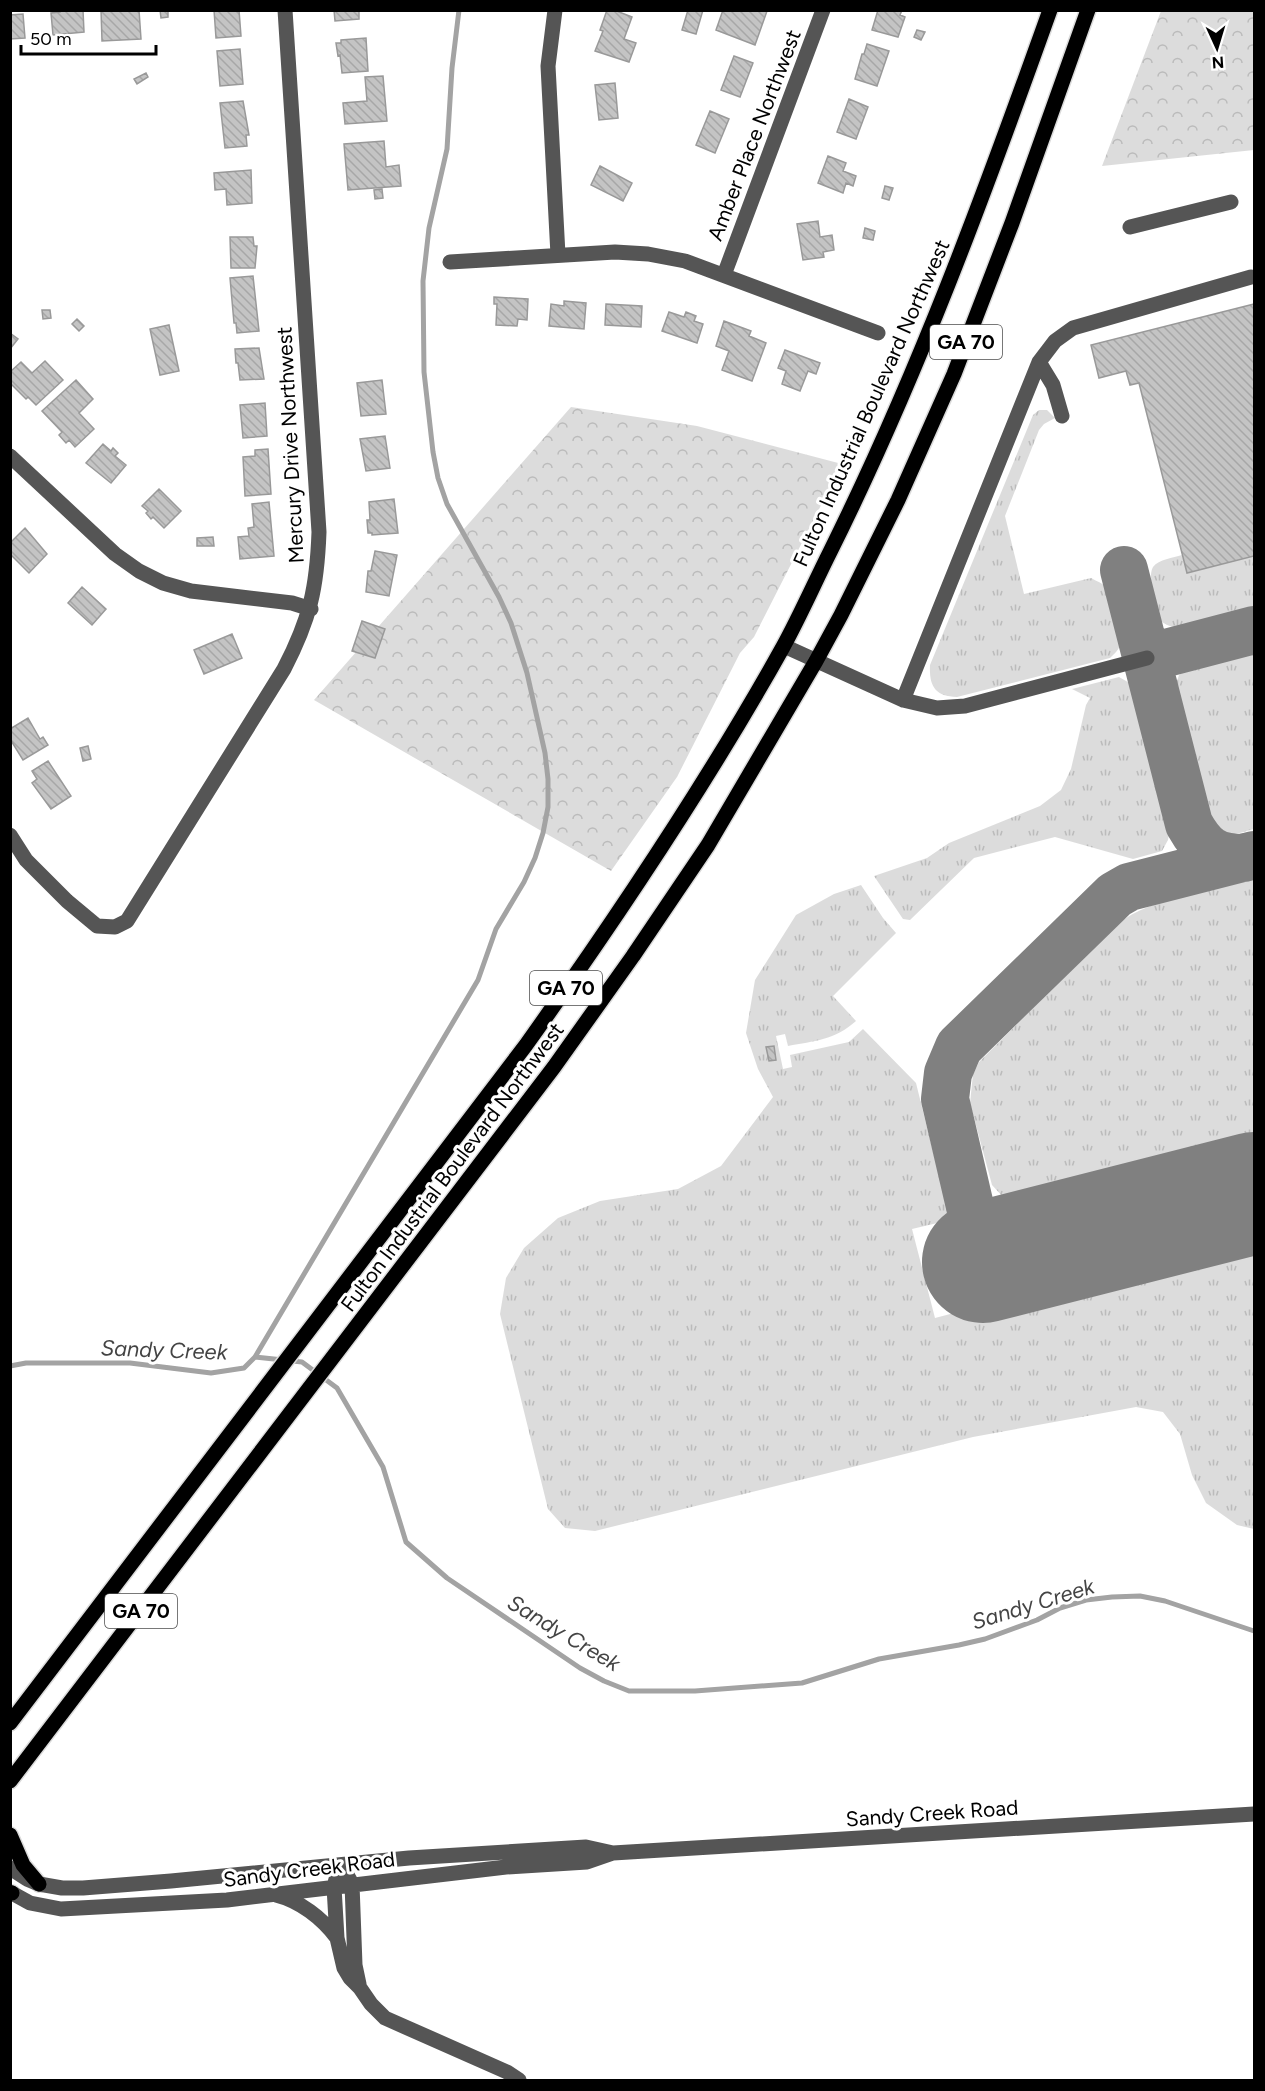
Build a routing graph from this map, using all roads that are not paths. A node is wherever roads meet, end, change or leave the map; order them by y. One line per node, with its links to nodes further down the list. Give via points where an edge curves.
1 (285, 10): 16 (street, Mercury Drive Northwest, via 320,532 318,571)
2 (555, 10): 8 (street, via 548,66)
3 (823, 10): 10 (street, Amber Place Northwest)
4 (1050, 10): 17 (main road, Fulton Industrial Boulevard Northwest / GA 70, via 923,350 860,491)
5 (1088, 10): 19 (main road, Fulton Industrial Boulevard Northwest / GA 70, via 954,374 898,500)
6 (1231, 202): 7 (street)
7 (1130, 227)
8 (558, 255): 9 (street); 10 (street, via 648,254 685,261)
9 (450, 262)
10 (724, 275): 12 (street)
11 (1251, 278): 13 (street, via 1072,328 1055,341)
12 (878, 333)
13 (1039, 363): 14 (street, via 1053,385); 20 (street)
14 (1062, 416)
15 (10, 456): 16 (street, via 115,554 139,571 191,591 292,603)
16 (310, 609): 21 (street, Mercury Drive Northwest, via 284,669 127,921 115,927 97,926 26,860)
17 (784, 645): 19 (street); 22 (main road, Fulton Industrial Boulevard Northwest / GA 70, via 679,822 526,1045)
18 (1147, 658): 20 (street, via 965,706 936,708)
19 (816, 661): 20 (street); 23 (main road, Fulton Industrial Boulevard Northwest / GA 70, via 708,845 554,1067)
20 (903, 700)
21 (10, 835)
22 (10, 1723)
23 (10, 1781)
24 (1254, 1814): 26 (street, Sandy Creek Road)
25 (10, 1835): 29 (main road, via 23,1865)
26 (613, 1853): 27 (street, Sandy Creek Road, via 586,1847); 30 (street, Sandy Creek Road, via 587,1862)
27 (341, 1865): 29 (street, Sandy Creek Road, via 83,1888); 30 (street); 31 (street)
28 (10, 1868): 29 (street, Sandy Creek Road)
29 (39, 1884)
30 (352, 1884): 31 (street, Sandy Creek Road); 35 (street, via 354,1965)
31 (334, 1887): 33 (street, Sandy Creek Road); 34 (street)
32 (11, 1893): 33 (street, Sandy Creek Road, via 30,1903 61,1909)
33 (273, 1894): 34 (street, via 303,1906)
34 (337, 1938): 35 (street, via 344,1968)
35 (360, 1988): 36 (street, via 385,2018)
36 (519, 2080)

